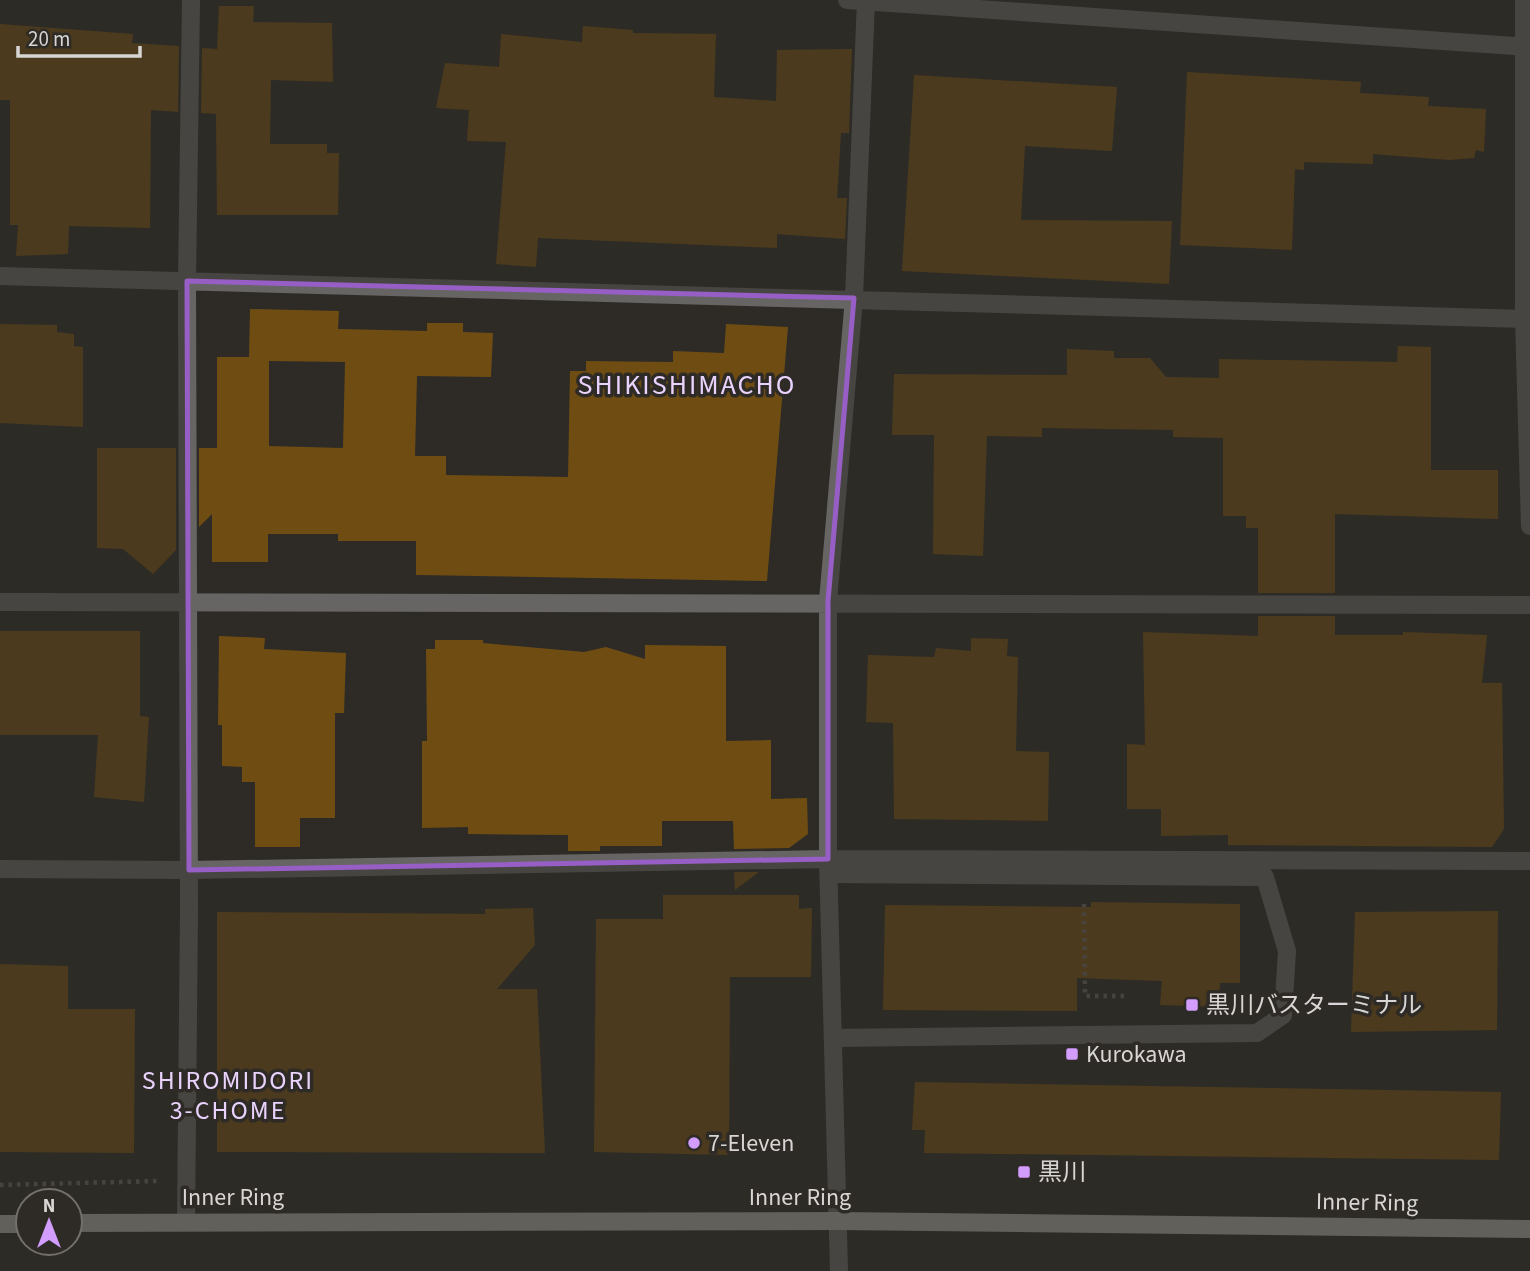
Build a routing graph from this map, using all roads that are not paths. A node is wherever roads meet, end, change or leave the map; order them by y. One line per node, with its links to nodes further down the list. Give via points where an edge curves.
1 (191, 0): 7 (street)
2 (847, 0): 3 (street)
3 (866, 0): 5 (street); 8 (street)
4 (1524, 0): 5 (street)
5 (1527, 47): 9 (street)
6 (0, 276): 7 (street)
7 (187, 281): 8 (street); 11 (street)
8 (854, 298): 9 (street); 12 (street)
9 (1527, 319): 10 (street)
10 (1530, 526)
11 (188, 601): 12 (street); 13 (street); 18 (street)
12 (828, 601): 14 (street); 16 (street)
13 (0, 602)
14 (1530, 606)
15 (1530, 861): 16 (street)
16 (829, 867): 18 (street); 19 (street); 19 (street, via 1265,877 1287,951 1283,1015 1257,1032)
17 (0, 869): 18 (street)
18 (188, 870): 21 (street)
19 (834, 1038): 20 (street)
20 (839, 1221): 21 (main road, Inner Ring); 23 (main road, Inner Ring); 24 (street)
21 (186, 1222): 22 (main road, Inner Ring)
22 (84, 1223)
23 (1530, 1228)
24 (839, 1271)

